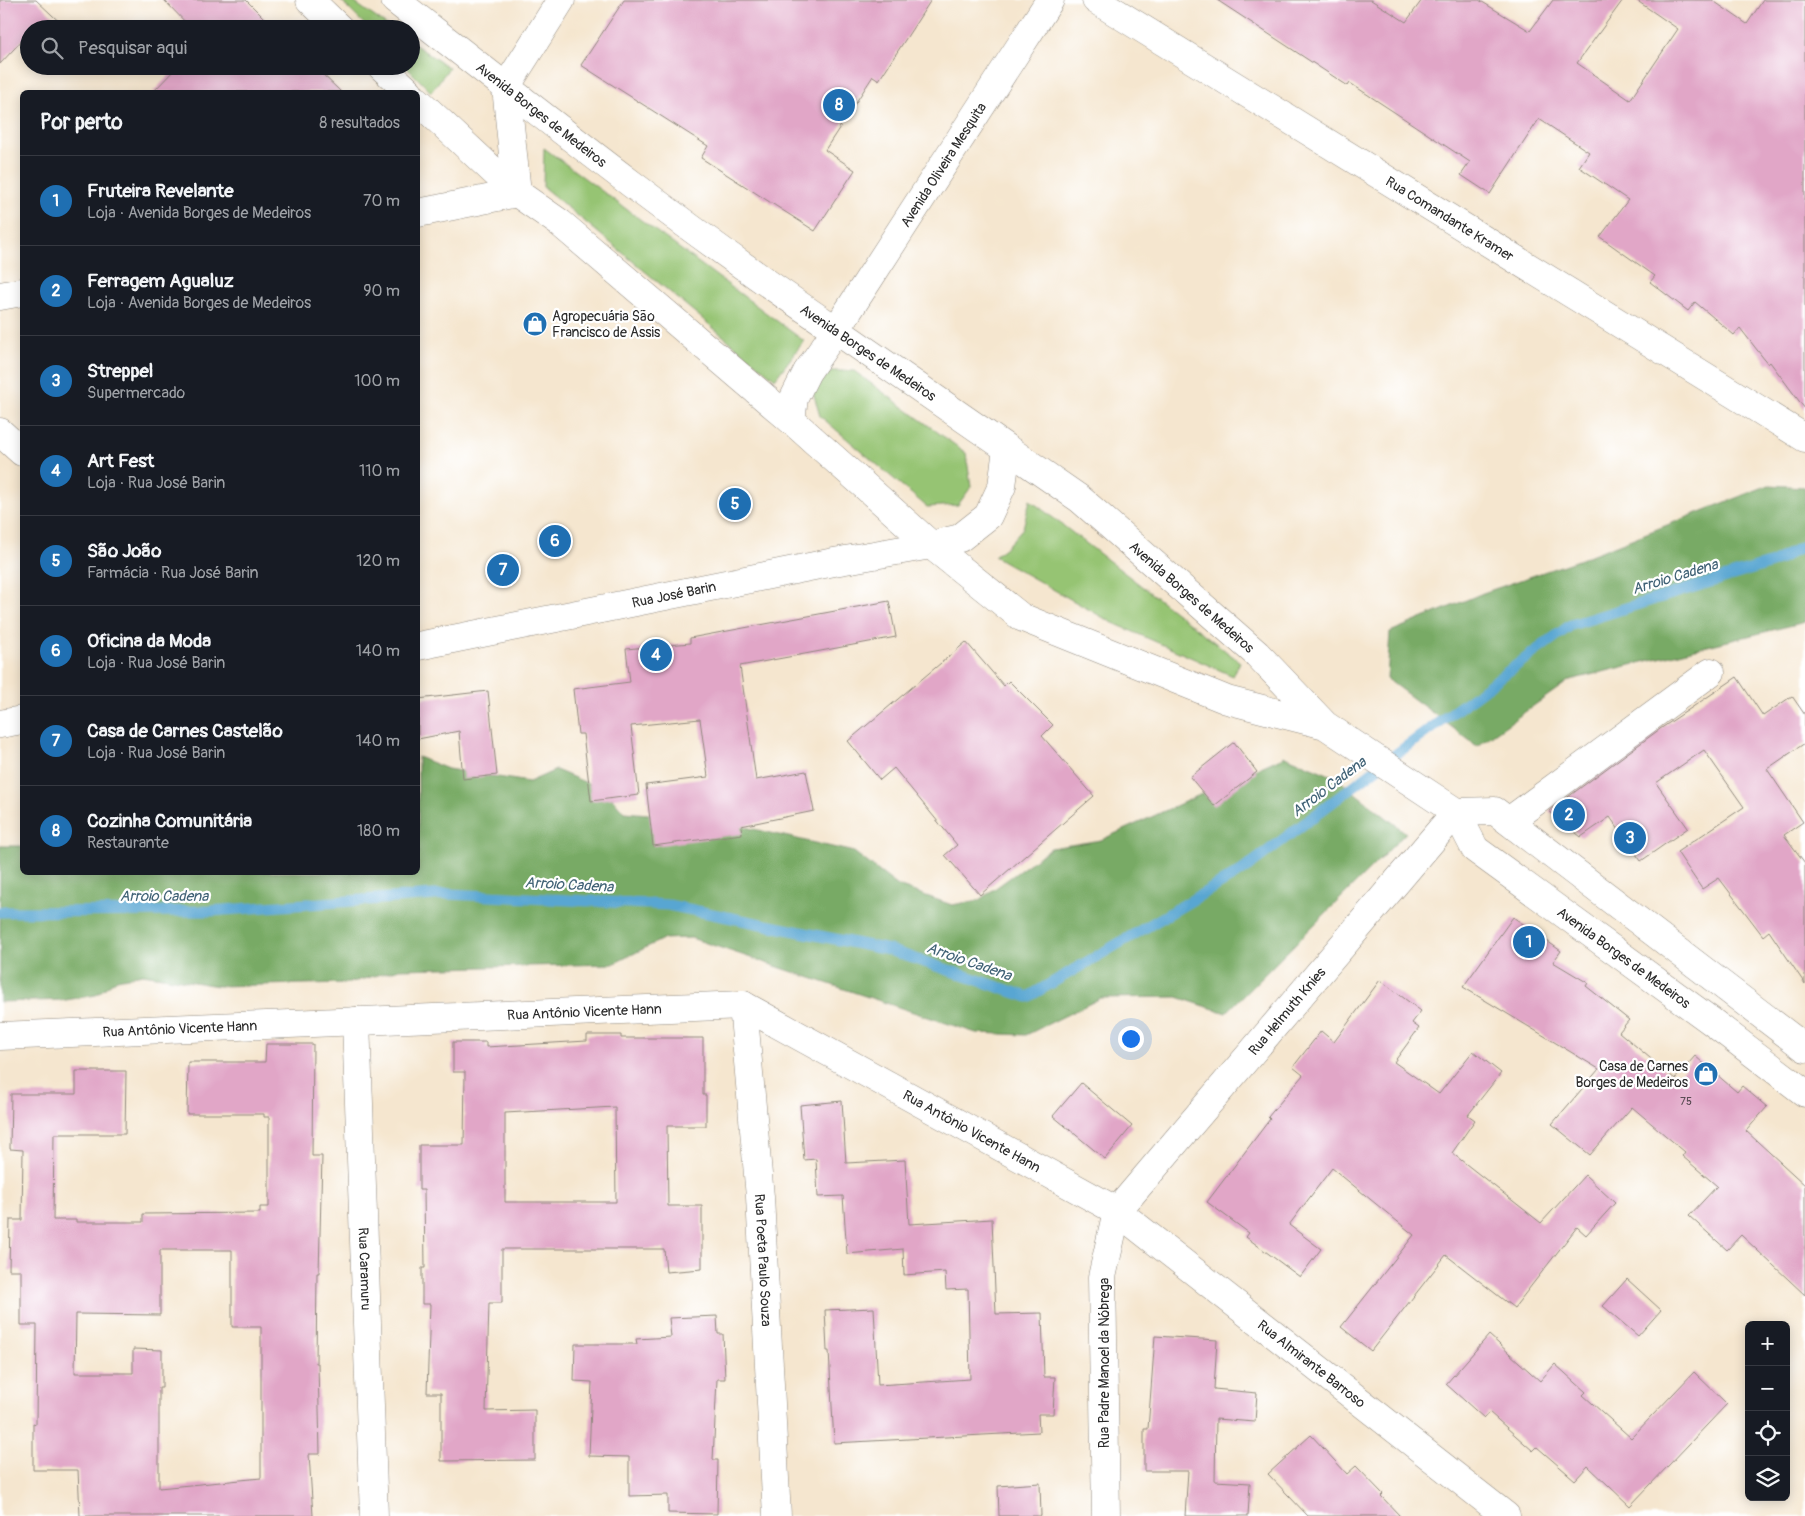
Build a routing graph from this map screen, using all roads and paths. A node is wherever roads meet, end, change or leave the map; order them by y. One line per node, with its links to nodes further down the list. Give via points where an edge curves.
1 (310, 0): 6 (street)
2 (395, 0): 8 (street, Avenida Borges de Medeiros)
3 (561, 0): 8 (street)
4 (1050, 0): 15 (street, Avenida Oliveira Mesquita)
5 (1096, 0): 18 (street, Rua Comandante Kramer)
6 (331, 20)
7 (390, 75): 9 (street)
8 (506, 88): 11 (street); 15 (street, Avenida Borges de Medeiros, via 682,222)
9 (407, 90)
10 (420, 103): 11 (street, Avenida Borges de Medeiros)
11 (517, 193): 12 (street); 16 (street, Avenida Borges de Medeiros, via 560,223)
12 (420, 213)
13 (20, 292): 14 (street)
14 (0, 296)
15 (836, 330): 16 (street, Avenida Oliveira Mesquita, via 807,372 794,398); 19 (street, Avenida Borges de Medeiros)
16 (791, 420): 21 (street, Avenida Borges de Medeiros)
17 (0, 432): 20 (street)
18 (1805, 438)
19 (1007, 449): 21 (street, Rua José Barin, via 1002,486 988,516 960,538); 26 (street, Avenida Borges de Medeiros, via 1087,506 1257,654)
20 (20, 450)
21 (931, 545): 22 (street, Rua José Barin, via 815,565); 26 (street, Avenida Borges de Medeiros, via 1021,617 1227,700)
22 (420, 646)
23 (1711, 672): 28 (street)
24 (20, 720): 25 (street)
25 (0, 724)
26 (1325, 725): 27 (street, Avenida Borges de Medeiros)
27 (1445, 805): 28 (street, via 1495,811); 33 (street, Avenida Borges de Medeiros, via 1475,849 1712,1021); 34 (street, Rua Helmuth Knies)
28 (1510, 820): 32 (street)
29 (743, 1005): 30 (street, Rua Antônio Vicente Hann); 34 (street, Rua Antônio Vicente Hann); 36 (street, Rua Poeta Paulo Souza, via 760,1198)
30 (356, 1021): 31 (street, Rua Antônio Vicente Hann); 35 (street, Rua Caramuru)
31 (0, 1036)
32 (1805, 1048)
33 (1805, 1093)
34 (1117, 1211): 37 (street, Rua Padre Manoel da Nóbrega, via 1102,1278); 38 (street, Rua Almirante Barroso)
35 (374, 1516)
36 (777, 1516)
37 (1106, 1516)
38 (1506, 1516)

